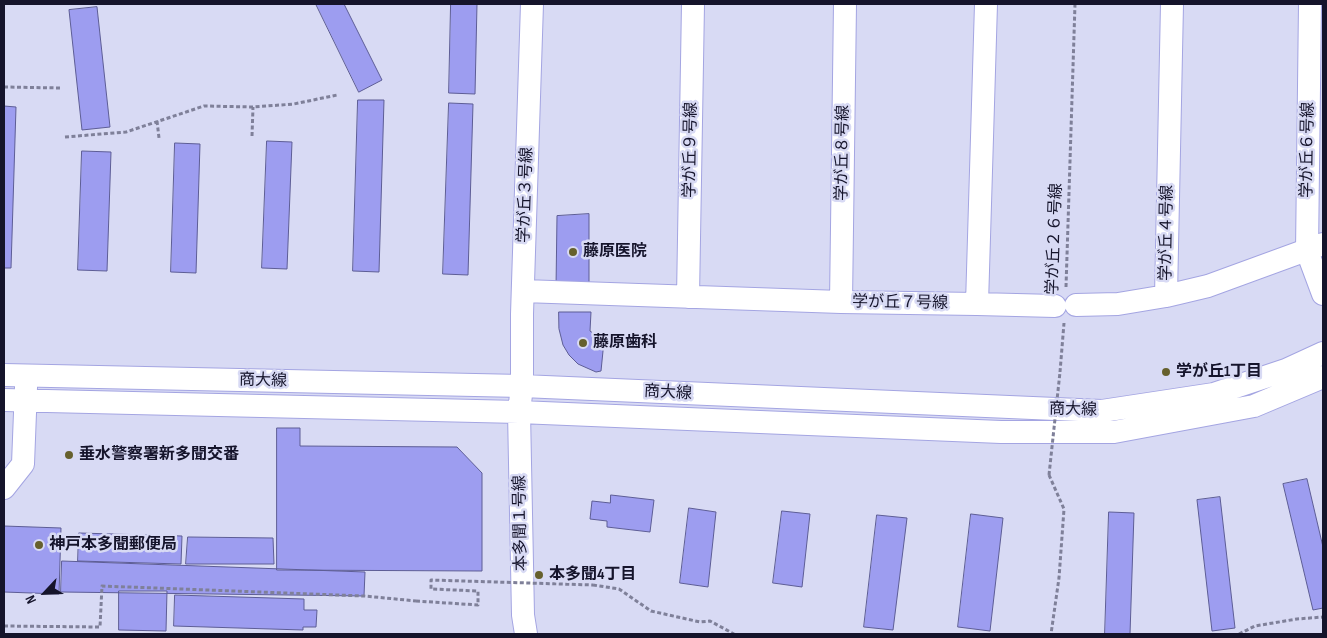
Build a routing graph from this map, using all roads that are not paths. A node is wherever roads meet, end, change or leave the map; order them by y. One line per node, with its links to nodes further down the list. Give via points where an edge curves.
1 (532, 4): 8 (street, 学が丘３号線)
2 (693, 4): 11 (street, 学が丘９号線)
3 (845, 4): 12 (street, 学が丘８号線)
4 (986, 4): 13 (street)
5 (1172, 4): 10 (street, 学が丘４号線)
6 (1310, 4): 7 (street, 学が丘６号線)
7 (1315, 247): 9 (street, 学が丘６号線); 10 (street, 学が丘４号線, via 1208,286)
8 (523, 291): 11 (street, 学が丘７号線); 18 (street, 学が丘３号線)
9 (1323, 294)
10 (1166, 296): 13 (street, 学が丘７号線, via 1118,304)
11 (688, 297): 12 (street, 学が丘７号線)
12 (842, 302): 13 (street, 学が丘７号線)
13 (977, 304)
14 (1323, 353): 18 (street, 商大線, via 1286,370 1214,394 1102,411)
15 (4, 375): 16 (street, 商大線)
16 (26, 376): 18 (street, 商大線); 19 (street)
17 (1323, 377): 20 (street, 商大線, via 1254,406 1114,432 1001,432)
18 (522, 386): 20 (street, 本多聞１号線)
19 (15, 401): 20 (street, 商大線); 21 (street, via 23,464)
20 (519, 412): 22 (street, 本多聞１号線)
21 (4, 488)
22 (526, 634)

